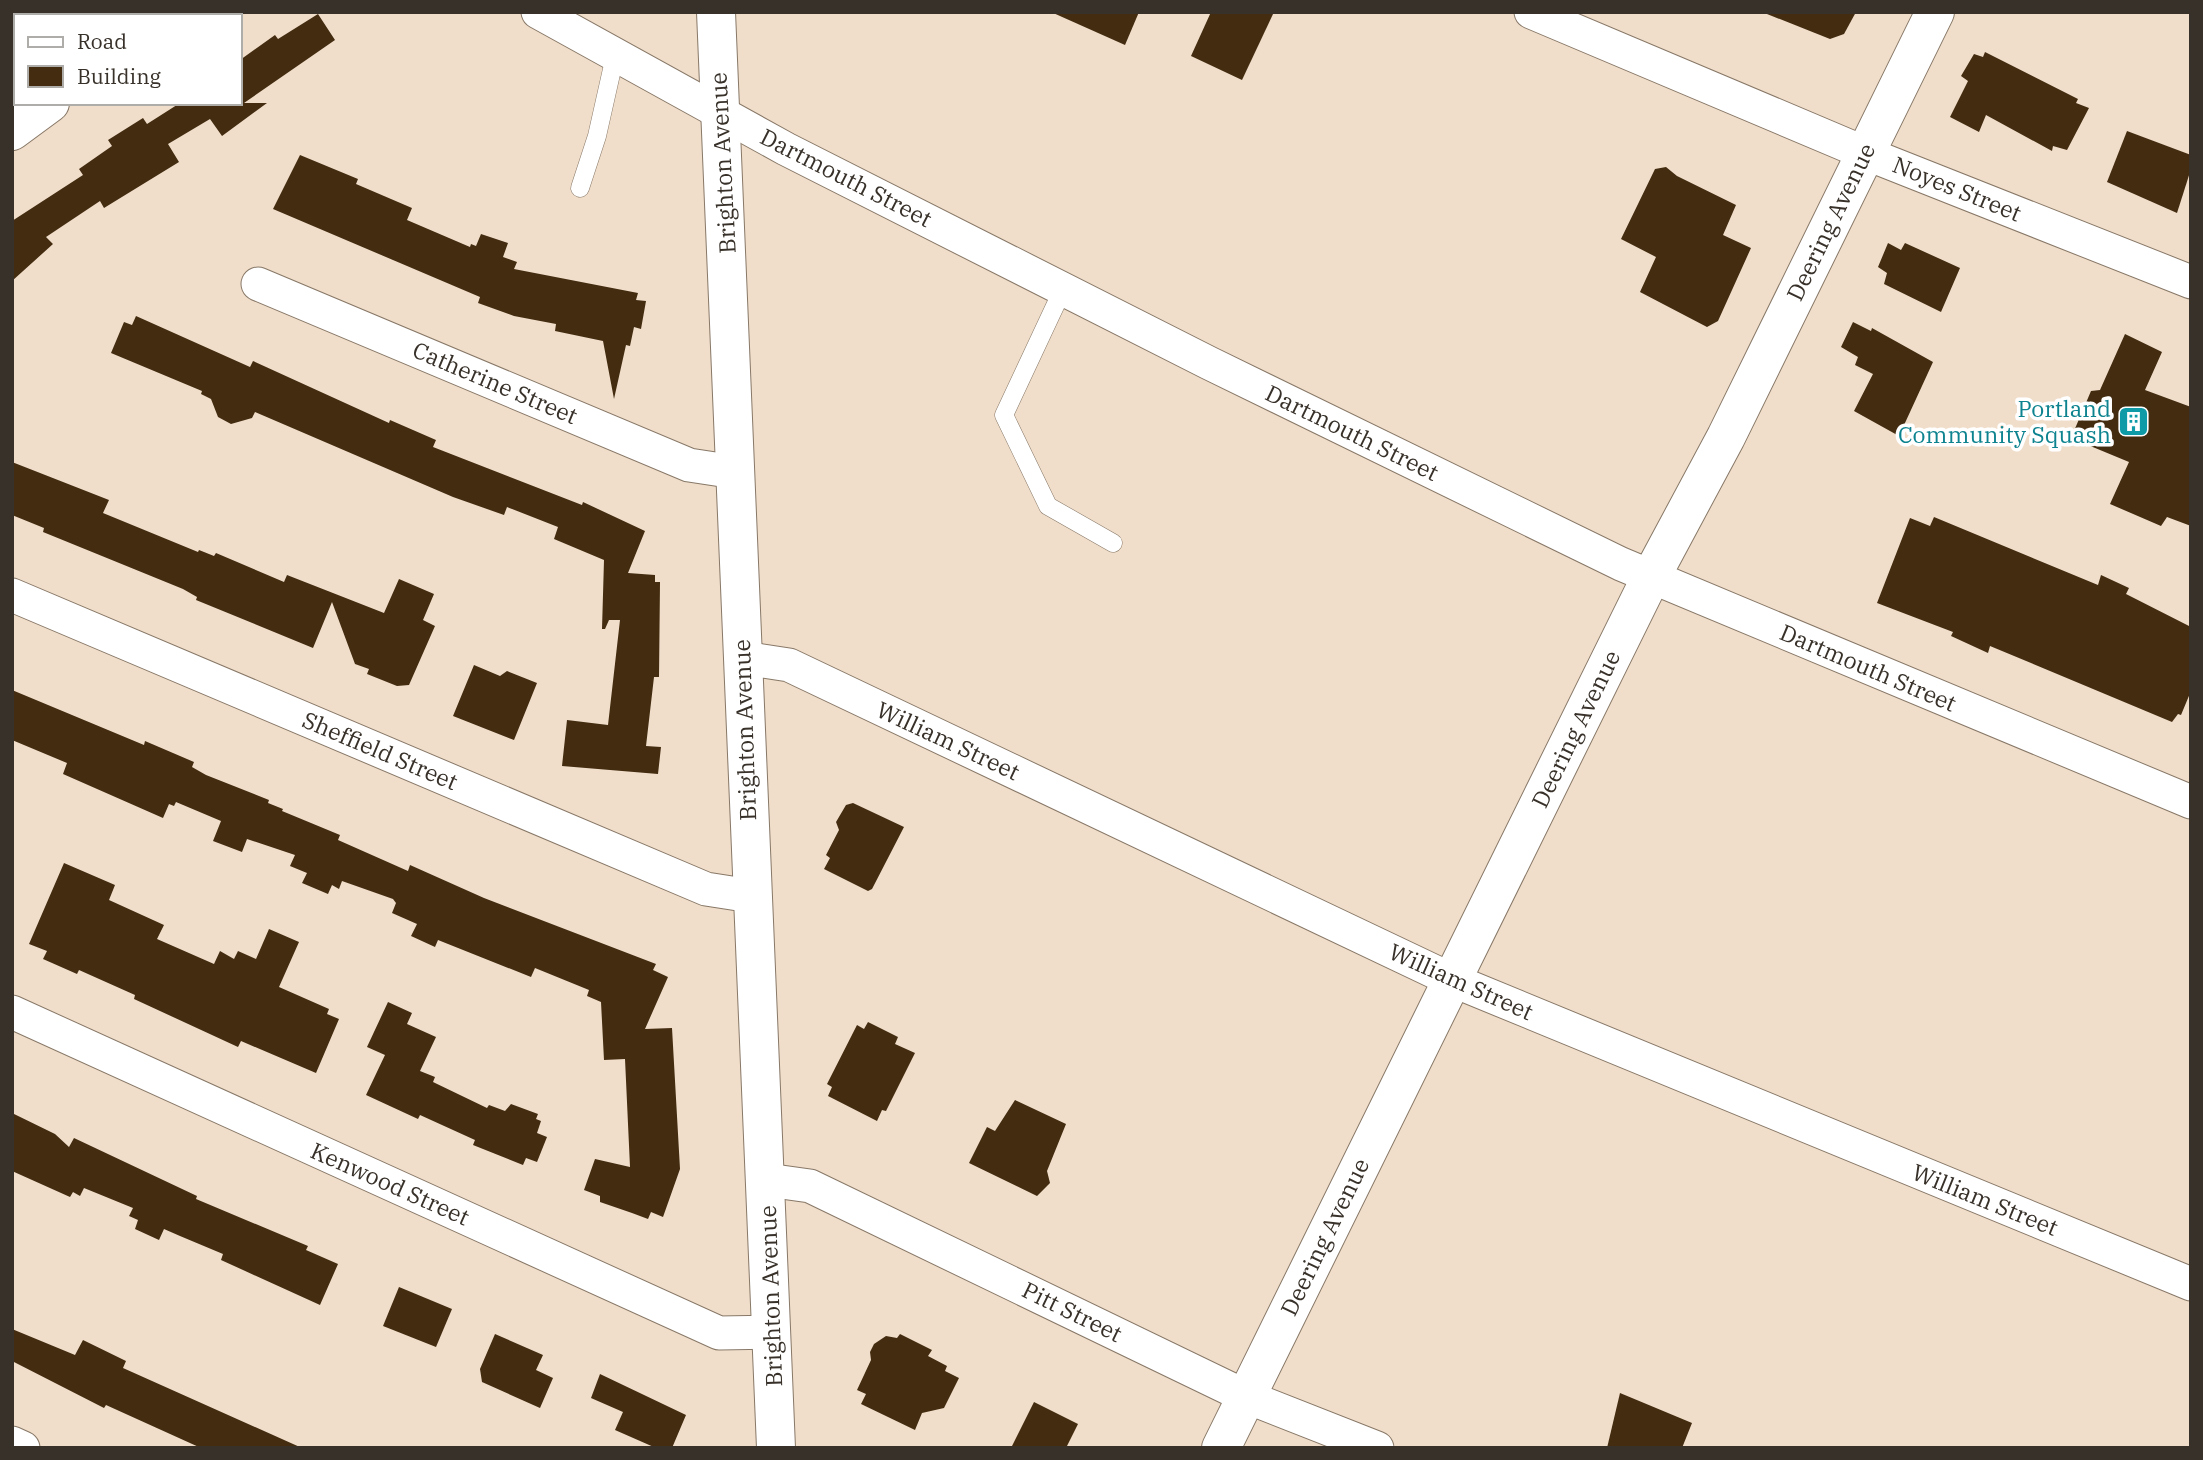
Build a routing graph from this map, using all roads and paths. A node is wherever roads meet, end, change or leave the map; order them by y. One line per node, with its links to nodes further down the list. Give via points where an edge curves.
1 (538, 12): 5 (street, Dartmouth Street)
2 (716, 12): 7 (main road, Brighton Avenue)
3 (1531, 12): 9 (street, Noyes Street)
4 (1935, 12): 9 (main road, Deering Avenue)
5 (615, 56): 7 (street, Dartmouth Street); 10 (lane)
6 (47, 105): 8 (main road)
7 (720, 112): 13 (street, Dartmouth Street); 14 (main road, Brighton Avenue)
8 (12, 131)
9 (1865, 153): 11 (street, Noyes Street); 16 (main road, Deering Avenue, via 1726,437)
10 (580, 188)
11 (2191, 282)
12 (258, 284): 14 (street, Catherine Street, via 689,464)
13 (1063, 289): 15 (lane, via 1004,415 1048,506); 16 (street, Dartmouth Street)
14 (735, 472): 18 (main road, Brighton Avenue)
15 (1113, 542)
16 (1651, 578): 19 (street, Dartmouth Street); 21 (main road, Deering Avenue)
17 (12, 595): 20 (street, Sheffield Street, via 706,889)
18 (743, 658): 20 (main road, Brighton Avenue); 21 (street, William Street, via 789,665)
19 (2191, 802)
20 (751, 896): 23 (main road, Brighton Avenue)
21 (1452, 980): 24 (street, William Street); 26 (main road, Deering Avenue)
22 (12, 1012): 25 (street, Kenwood Street, via 719,1333)
23 (767, 1180): 25 (main road, Brighton Avenue); 26 (street, Pitt Street, via 810,1186)
24 (2191, 1284)
25 (773, 1332): 29 (main road, Brighton Avenue)
26 (1247, 1397): 30 (main road, Deering Avenue); 31 (street, Pitt Street)
27 (12, 1443): 28 (street)
28 (23, 1448)
29 (776, 1448)
30 (1221, 1448)
31 (1377, 1448)

